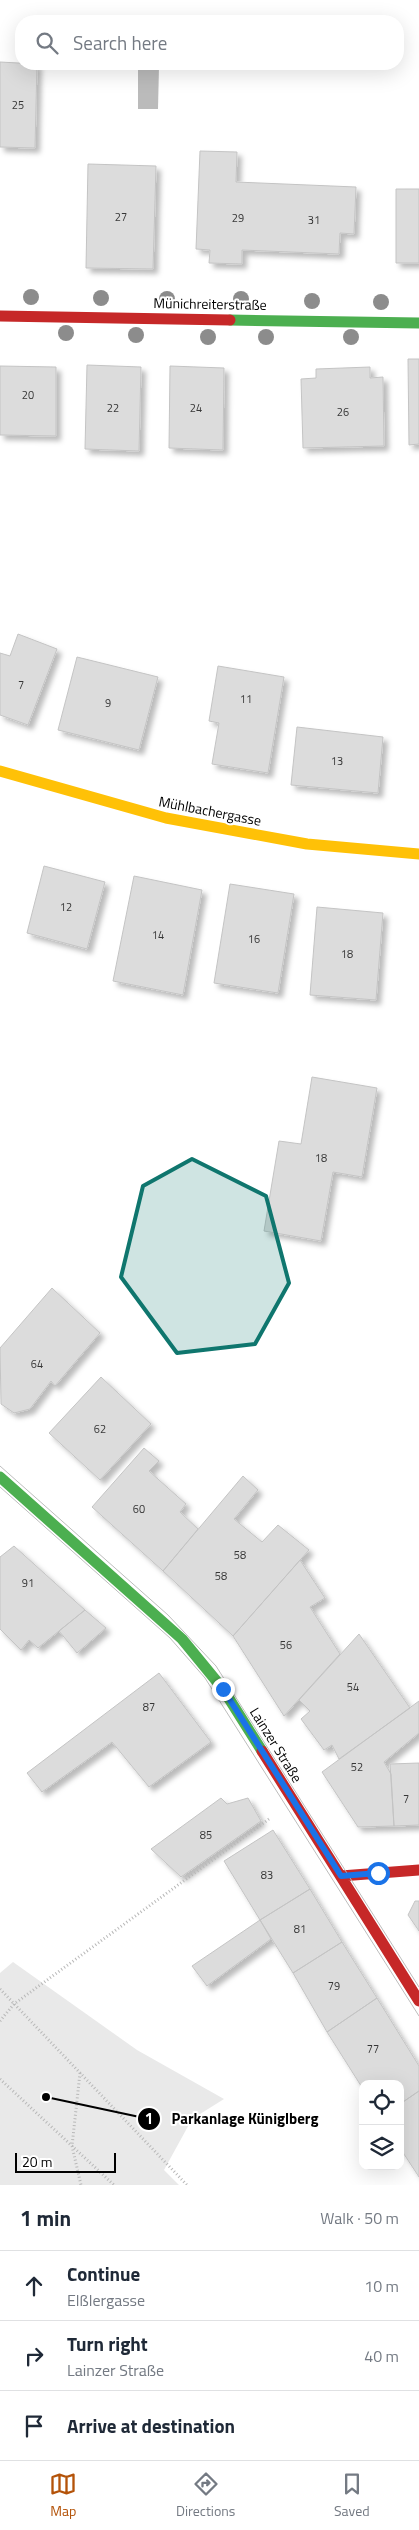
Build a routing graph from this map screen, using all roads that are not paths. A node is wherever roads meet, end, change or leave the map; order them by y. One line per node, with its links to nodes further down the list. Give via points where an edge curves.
1 (0, 316): 2 (street, Münichreiterstraße)
2 (419, 323)
3 (0, 771): 4 (street, Mühlbachergasse, via 166,818 307,844)
4 (419, 854)
5 (0, 1477): 7 (street, Lainzer Straße, via 182,1639 223,1689)
6 (419, 1870): 7 (street)
7 (341, 1876): 8 (street, Lainzer Straße)
8 (419, 2001)

